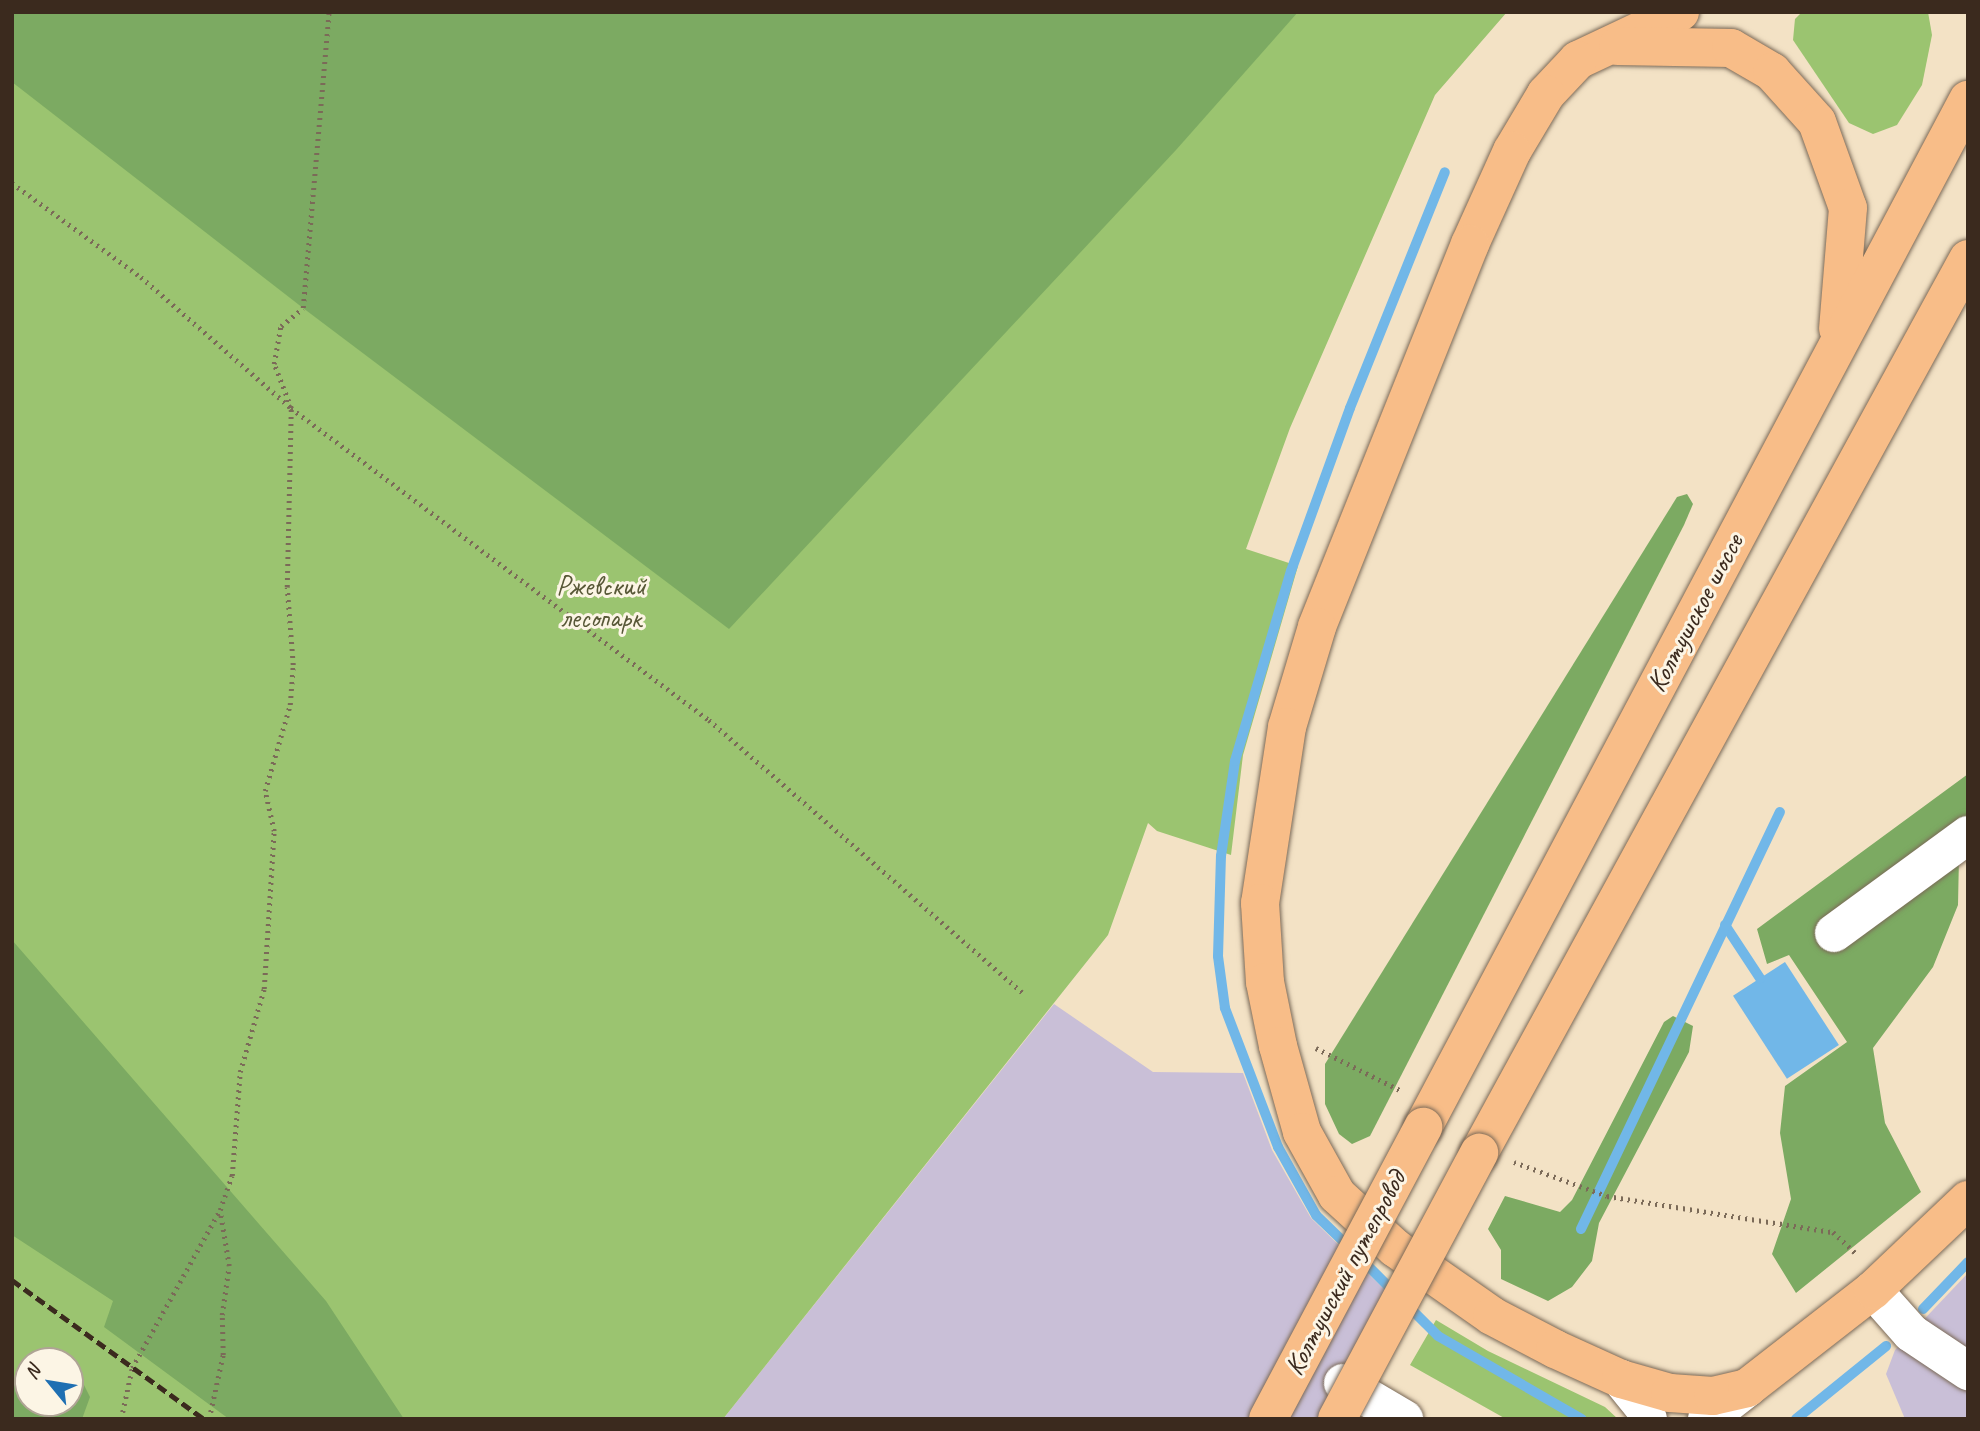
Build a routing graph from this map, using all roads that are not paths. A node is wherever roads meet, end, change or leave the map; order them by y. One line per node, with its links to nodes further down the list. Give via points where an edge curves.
1 (1680, 12): 2 (main road)
2 (1614, 46): 6 (main road, via 1731,48 1772,72 1817,122 1848,208); 13 (main road, via 1578,60 1546,94 1512,151 1469,244 1317,627 1287,727 1259,903 1265,982 1278,1046 1302,1132 1337,1195 1395,1248 1492,1316)
3 (1968, 100): 6 (main road, Колтушское шоссе)
4 (1968, 259): 5 (main road)
5 (1959, 287): 15 (main road, bridge, via 1493,1156)
6 (1836, 348): 9 (main road, Колтушское шоссе)
7 (1968, 835): 8 (lane)
8 (1835, 933)
9 (1415, 1110): 16 (main road, Колтушский путепровод, bridge)
10 (1968, 1200): 11 (main road)
11 (1869, 1276): 12 (lane, via 1911,1333); 14 (main road)
12 (1968, 1371)
13 (1621, 1379): 14 (main road, via 1670,1393 1713,1396); 18 (lane)
14 (1747, 1388): 19 (lane)
15 (1340, 1401): 17 (lane)
16 (1268, 1419)
17 (1404, 1419)
18 (1648, 1419)
19 (1707, 1419)

